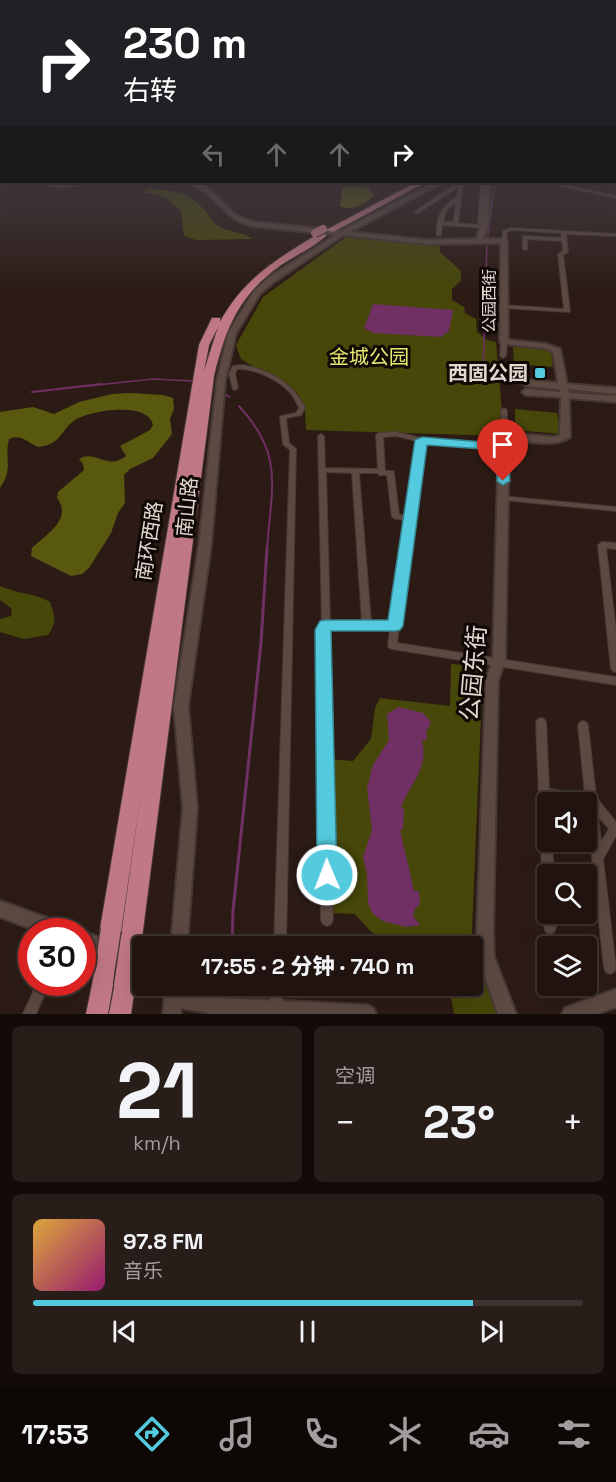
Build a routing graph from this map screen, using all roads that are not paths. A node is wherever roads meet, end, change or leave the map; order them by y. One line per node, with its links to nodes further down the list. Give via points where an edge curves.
1 (216, 199): 15 (street, via 240,221)
2 (382, 199): 13 (highway, 南环西路)
3 (388, 199): 13 (highway, 南环西路)
4 (407, 199): 15 (street, 南山路)
5 (435, 199): 9 (street)
6 (456, 199): 10 (street, via 441,212)
7 (459, 199): 11 (street)
8 (484, 199): 12 (street, 公园西街)
9 (416, 212)
10 (440, 223): 11 (street); 16 (street)
11 (456, 224): 12 (street)
12 (482, 226): 18 (street, 公园西街)
13 (323, 232): 32 (highway, 南环西路, via 271,266 237,300 203,374)
14 (563, 232): 17 (street); 19 (street); 20 (street, via 511,230 505,231)
15 (341, 234): 18 (street, via 427,242); 26 (street, 南山路, via 257,293 232,333)
16 (439, 235)
17 (616, 235)
18 (486, 240): 20 (street)
19 (564, 240): 21 (street, via 525,237); 22 (street, via 566,252 560,254 567,311)
20 (504, 241): 22 (street, 公园西街)
21 (525, 249)
22 (504, 306): 23 (street, 公园西街)
23 (504, 342): 24 (street); 29 (street, 公园西街, via 557,351)
24 (503, 356)
25 (232, 374): 26 (street); 28 (street); 65 (street, via 235,367 252,367 288,388 302,408 299,414 283,417 286,444 293,449)
26 (222, 378): 32 (street, 南山路)
27 (526, 387): 29 (street)
28 (235, 388)
29 (564, 391): 30 (street); 31 (street); 36 (street, via 563,439)
30 (616, 391)
31 (616, 399)
32 (206, 405): 63 (highway, 南环西路); 64 (street, 南山路, via 205,545 181,706 190,808)
33 (504, 410): 36 (street)
34 (321, 436): 37 (street)
35 (422, 440): 36 (street); 39 (street, via 379,435); 42 (street)
36 (504, 441): 40 (street, 公园东街)
37 (322, 470): 38 (street); 44 (street)
38 (355, 470): 39 (street); 45 (street)
39 (381, 471): 42 (street, via 390,473 396,517)
40 (503, 498): 41 (street); 47 (street, 公园东街)
41 (616, 509)
42 (410, 518): 46 (street)
43 (616, 546): 48 (street, via 602,544)
44 (326, 626): 45 (street); 60 (street, via 323,630)
45 (367, 626): 46 (street)
46 (395, 626): 47 (street, via 392,646)
47 (498, 664): 49 (street); 78 (street, 公园东街, via 492,681 486,957)
48 (616, 669)
49 (616, 681)
50 (541, 722): 52 (street)
51 (584, 725): 53 (street)
52 (544, 792)
53 (590, 792)
54 (597, 807): 55 (street)
55 (615, 830): 57 (street)
56 (596, 852): 57 (street)
57 (597, 858): 68 (street)
58 (0, 909): 59 (street)
59 (25, 918)
60 (327, 920)
61 (550, 924): 62 (street)
62 (550, 928)
63 (121, 933): 75 (highway, 南环西路, bridge, via 104,973); 76 (highway, 南环西路, bridge, via 124,986)
64 (180, 936)
65 (280, 936)
66 (96, 944): 67 (street)
67 (132, 958)
68 (610, 968)
69 (37, 996): 74 (street)
70 (273, 996): 73 (street)
71 (616, 998): 79 (street)
72 (174, 999): 73 (street)
73 (268, 1009): 77 (street)
74 (28, 1014)
75 (97, 1014)
76 (120, 1014)
77 (367, 1014)
78 (507, 1014)
79 (571, 1014)

